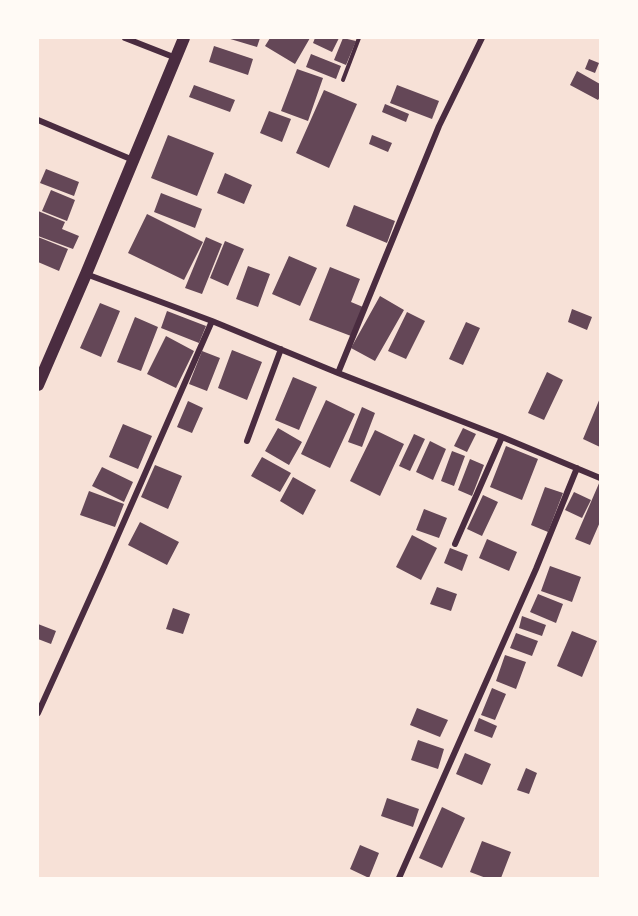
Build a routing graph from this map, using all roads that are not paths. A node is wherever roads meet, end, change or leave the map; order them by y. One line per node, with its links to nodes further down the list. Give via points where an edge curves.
1 (125, 38): 5 (street)
2 (184, 38): 5 (main road)
3 (359, 38): 6 (lane)
4 (482, 38): 12 (street, via 439,126)
5 (176, 58): 8 (main road)
6 (343, 80)
7 (38, 120): 8 (street)
8 (133, 160): 9 (main road)
9 (86, 274): 10 (street); 13 (main road)
10 (212, 321): 11 (street); 19 (street)
11 (281, 349): 12 (street); 15 (street)
12 (338, 373): 14 (street)
13 (38, 381)
14 (502, 437): 16 (street); 18 (street)
15 (247, 441)
16 (577, 468): 17 (street); 20 (street)
17 (600, 478)
18 (455, 544)
19 (38, 713)
20 (399, 878)

